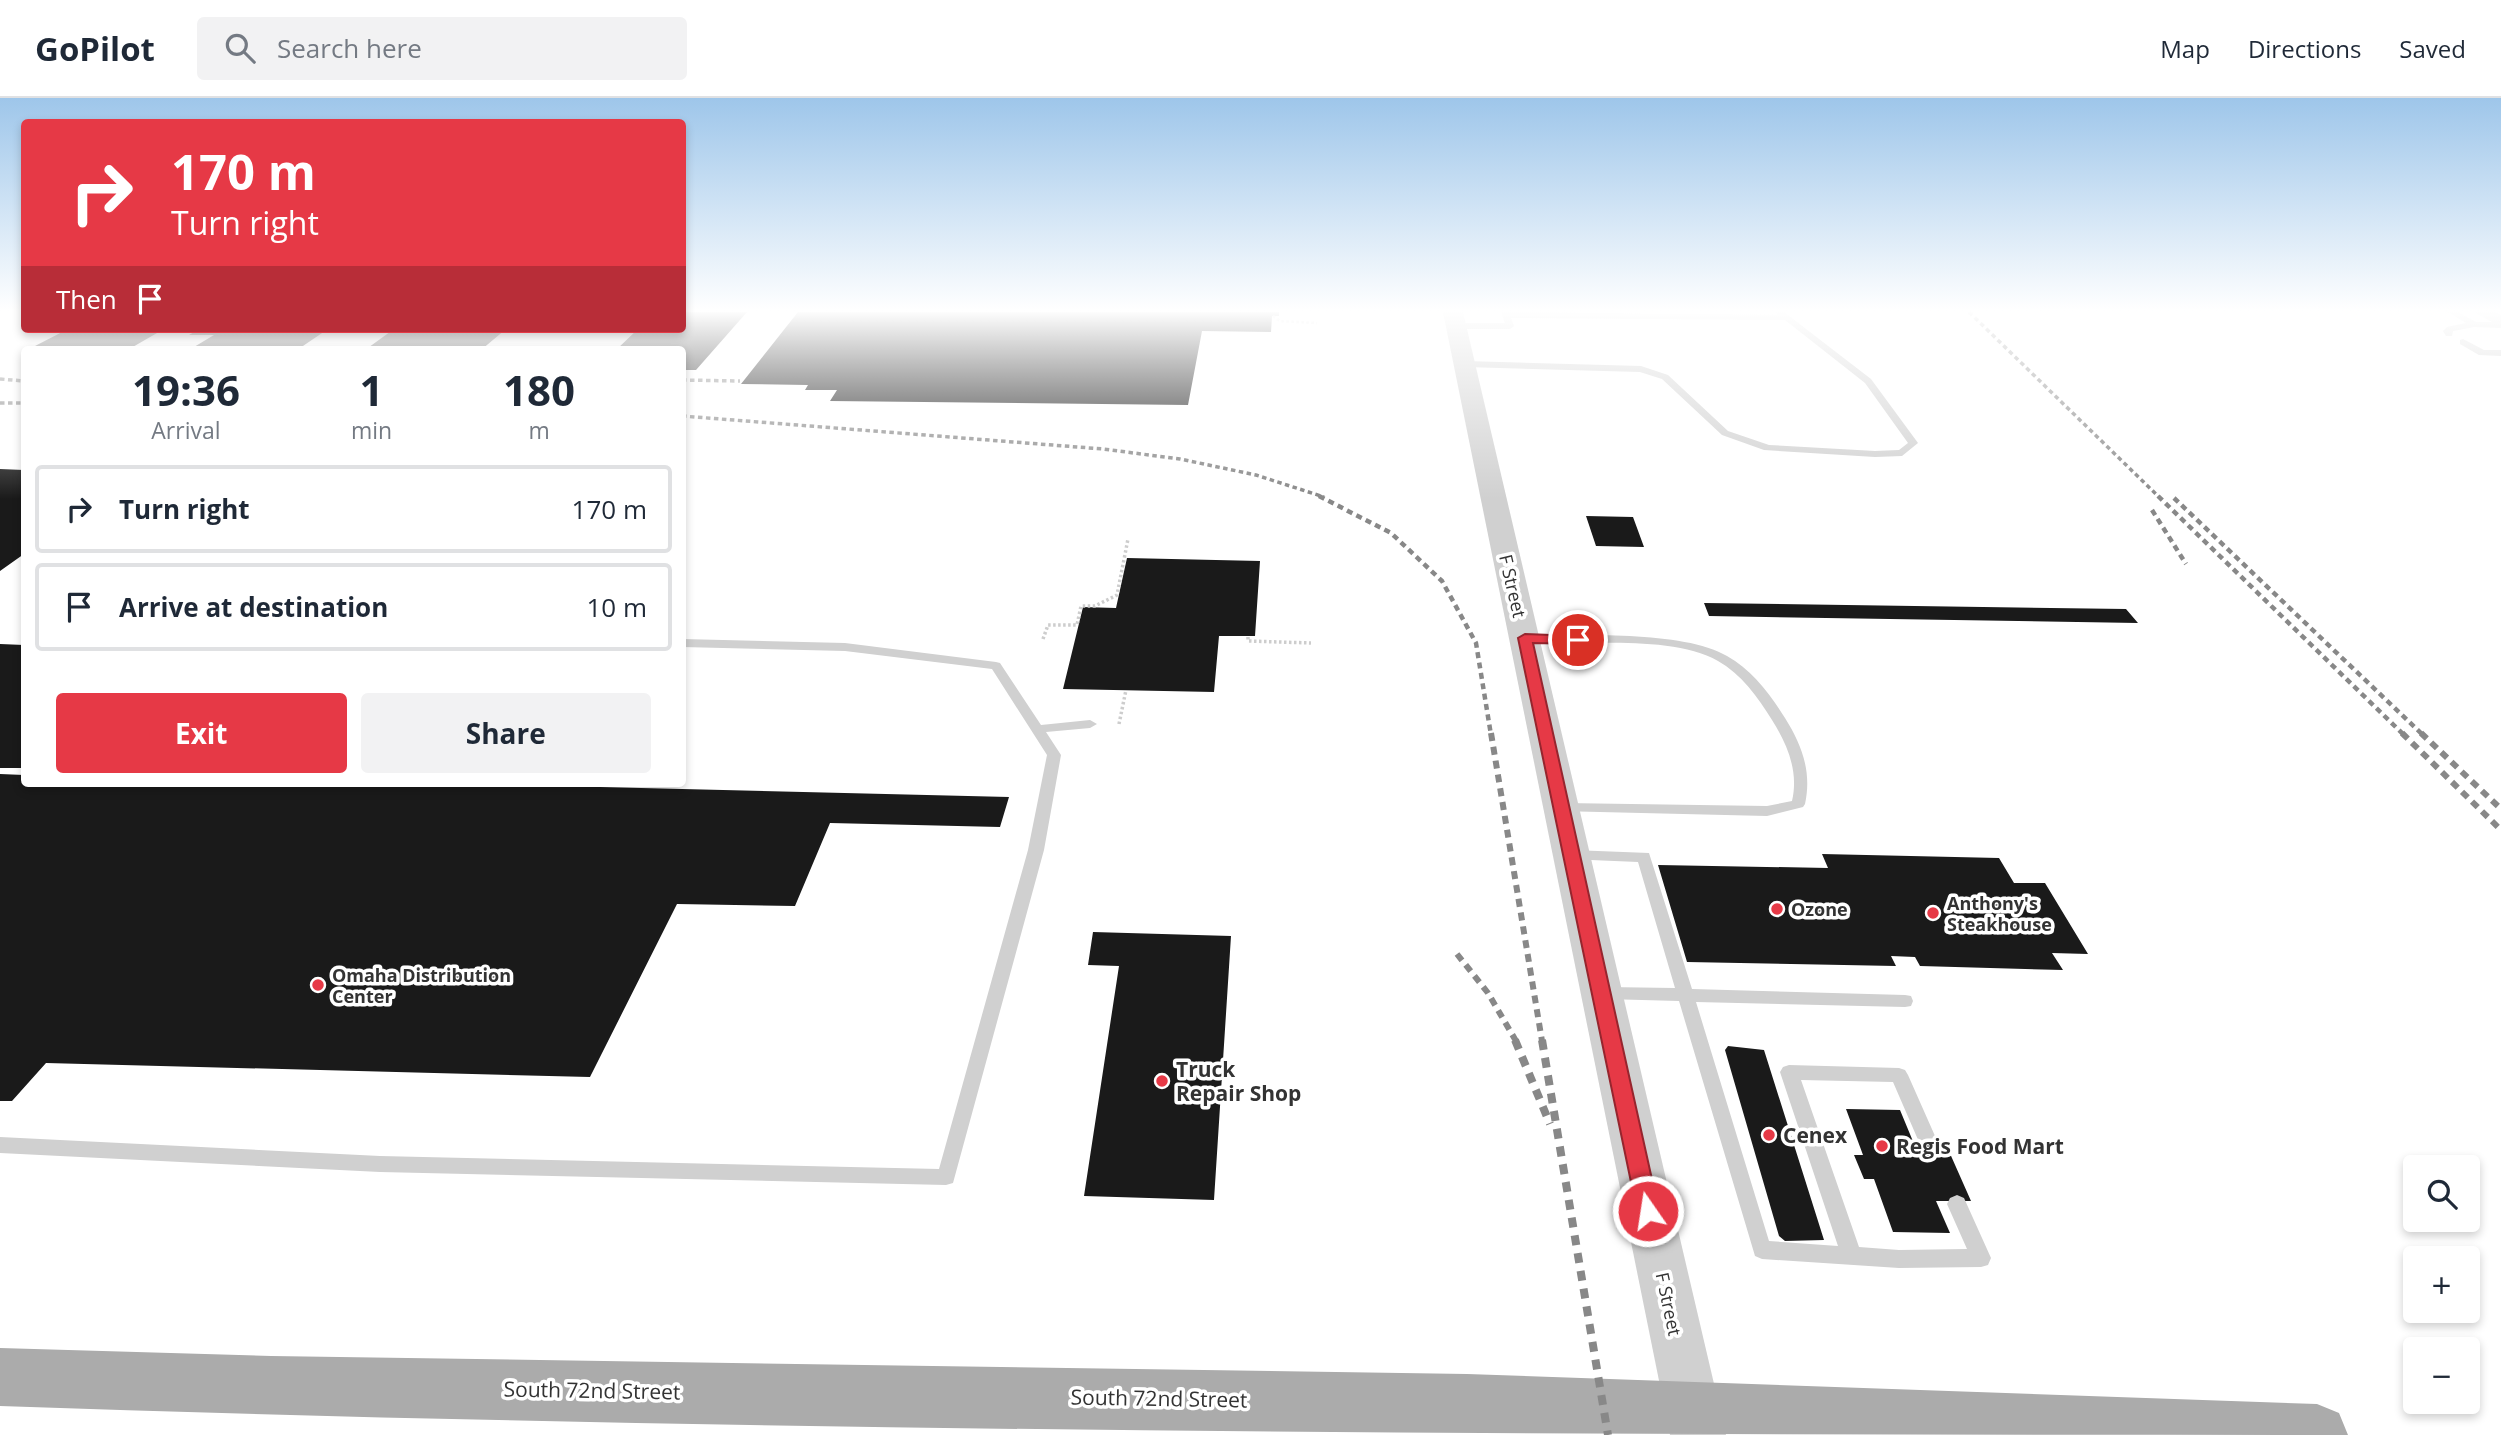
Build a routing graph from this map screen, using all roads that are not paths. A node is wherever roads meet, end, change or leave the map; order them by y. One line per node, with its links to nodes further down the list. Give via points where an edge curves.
1 (1467, 374): 4 (street, F Street)
2 (1658, 374): 3 (lane, via 1725,433 1768,448 1902,453 1913,443)
3 (1858, 374)
4 (1525, 638): 8 (street, F Street); 8 (lane, via 1672,643 1720,656 1762,691 1796,747 1802,791 1798,804 1767,811)
5 (686, 643): 7 (lane, via 845,647 996,666)
6 (1090, 724): 7 (lane)
7 (1037, 729): 14 (lane, via 1054,755 1044,813 946,1177 380,1164)
8 (1562, 808): 9 (street, F Street)
9 (1572, 855): 10 (street, F Street); 11 (lane, via 1644,857)
10 (1600, 992): 11 (lane); 18 (street, F Street)
11 (1686, 995): 12 (lane); 16 (lane, via 1762,1250)
12 (1905, 1001)
13 (1926, 1136): 16 (lane, via 1899,1075 1789,1072)
14 (0, 1144)
15 (1957, 1204): 16 (lane, via 1981,1258)
16 (1852, 1256)
17 (0, 1377): 18 (main road, South 72nd Street, via 271,1386 1454,1404)
18 (1695, 1424): 19 (main road, South 72nd Street)
19 (2317, 1435)

